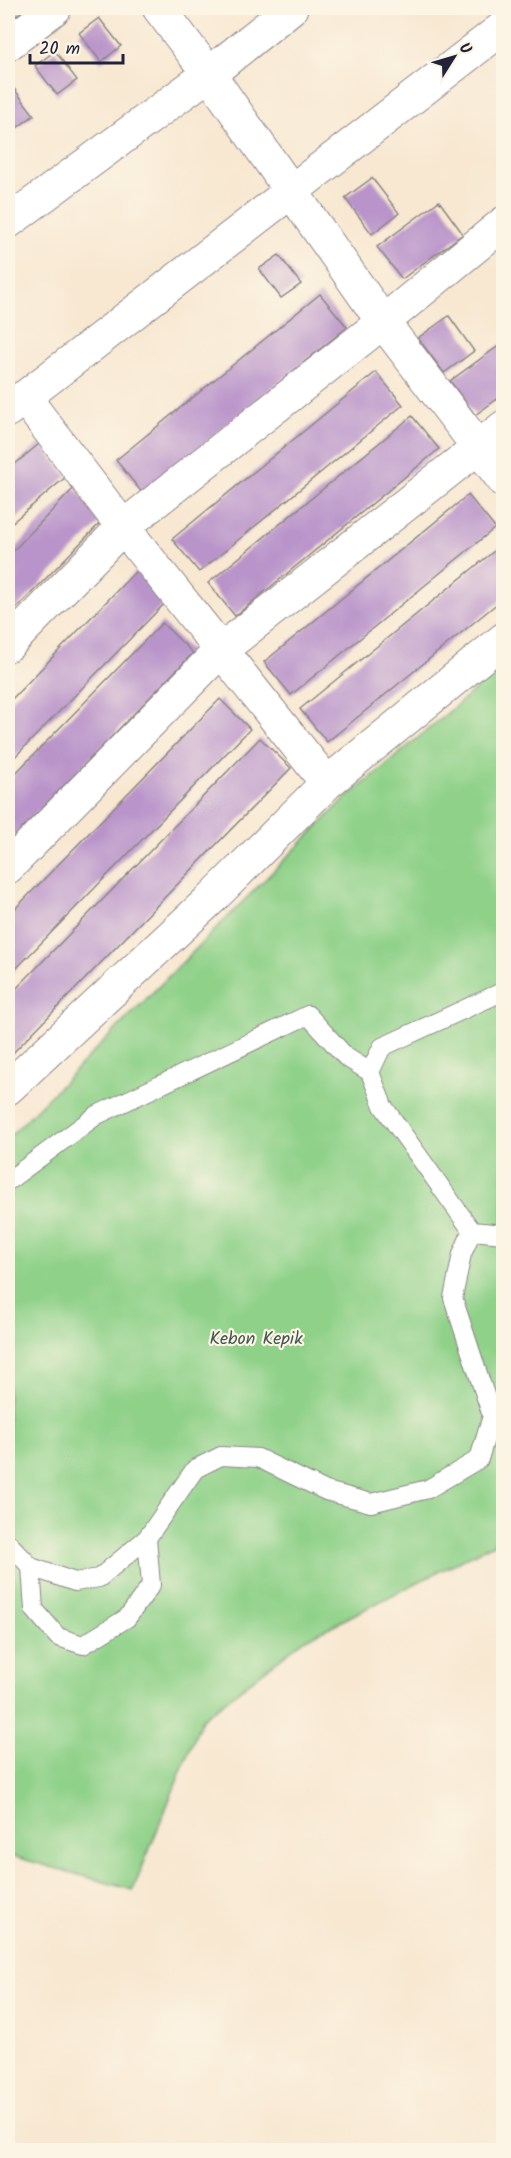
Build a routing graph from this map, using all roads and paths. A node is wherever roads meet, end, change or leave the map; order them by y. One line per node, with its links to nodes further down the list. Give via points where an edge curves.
1 (55, 8): 5 (street)
2 (159, 8): 6 (street)
3 (291, 8): 6 (street)
4 (504, 27): 7 (street)
5 (8, 44)
6 (209, 74): 7 (street); 8 (street)
7 (291, 191): 10 (street); 11 (street)
8 (8, 222)
9 (504, 223): 10 (street)
10 (383, 322): 13 (street); 15 (street)
11 (16, 403): 15 (street)
12 (504, 427): 13 (street)
13 (478, 448): 14 (street); 18 (street)
14 (504, 481)
15 (123, 527): 17 (street); 18 (street)
16 (504, 639): 19 (street)
17 (8, 645)
18 (221, 650): 19 (street); 20 (street)
19 (327, 783): 23 (street, via 213,897)
20 (8, 867)
21 (504, 991): 22 (lane, via 382,1047)
22 (370, 1072): 24 (lane, via 346,1057 308,1015 97,1115); 25 (lane, via 383,1106)
23 (8, 1088)
24 (8, 1181)
25 (472, 1232): 26 (lane); 27 (lane, via 462,1254 453,1298 492,1416 479,1459 428,1489 371,1503 326,1491 258,1458 221,1456 195,1469)
26 (504, 1234)
27 (147, 1538): 29 (lane, via 99,1578 75,1582); 29 (lane, via 151,1585 127,1618 83,1645 58,1637 34,1609)
28 (8, 1542): 29 (lane)
29 (31, 1567)

